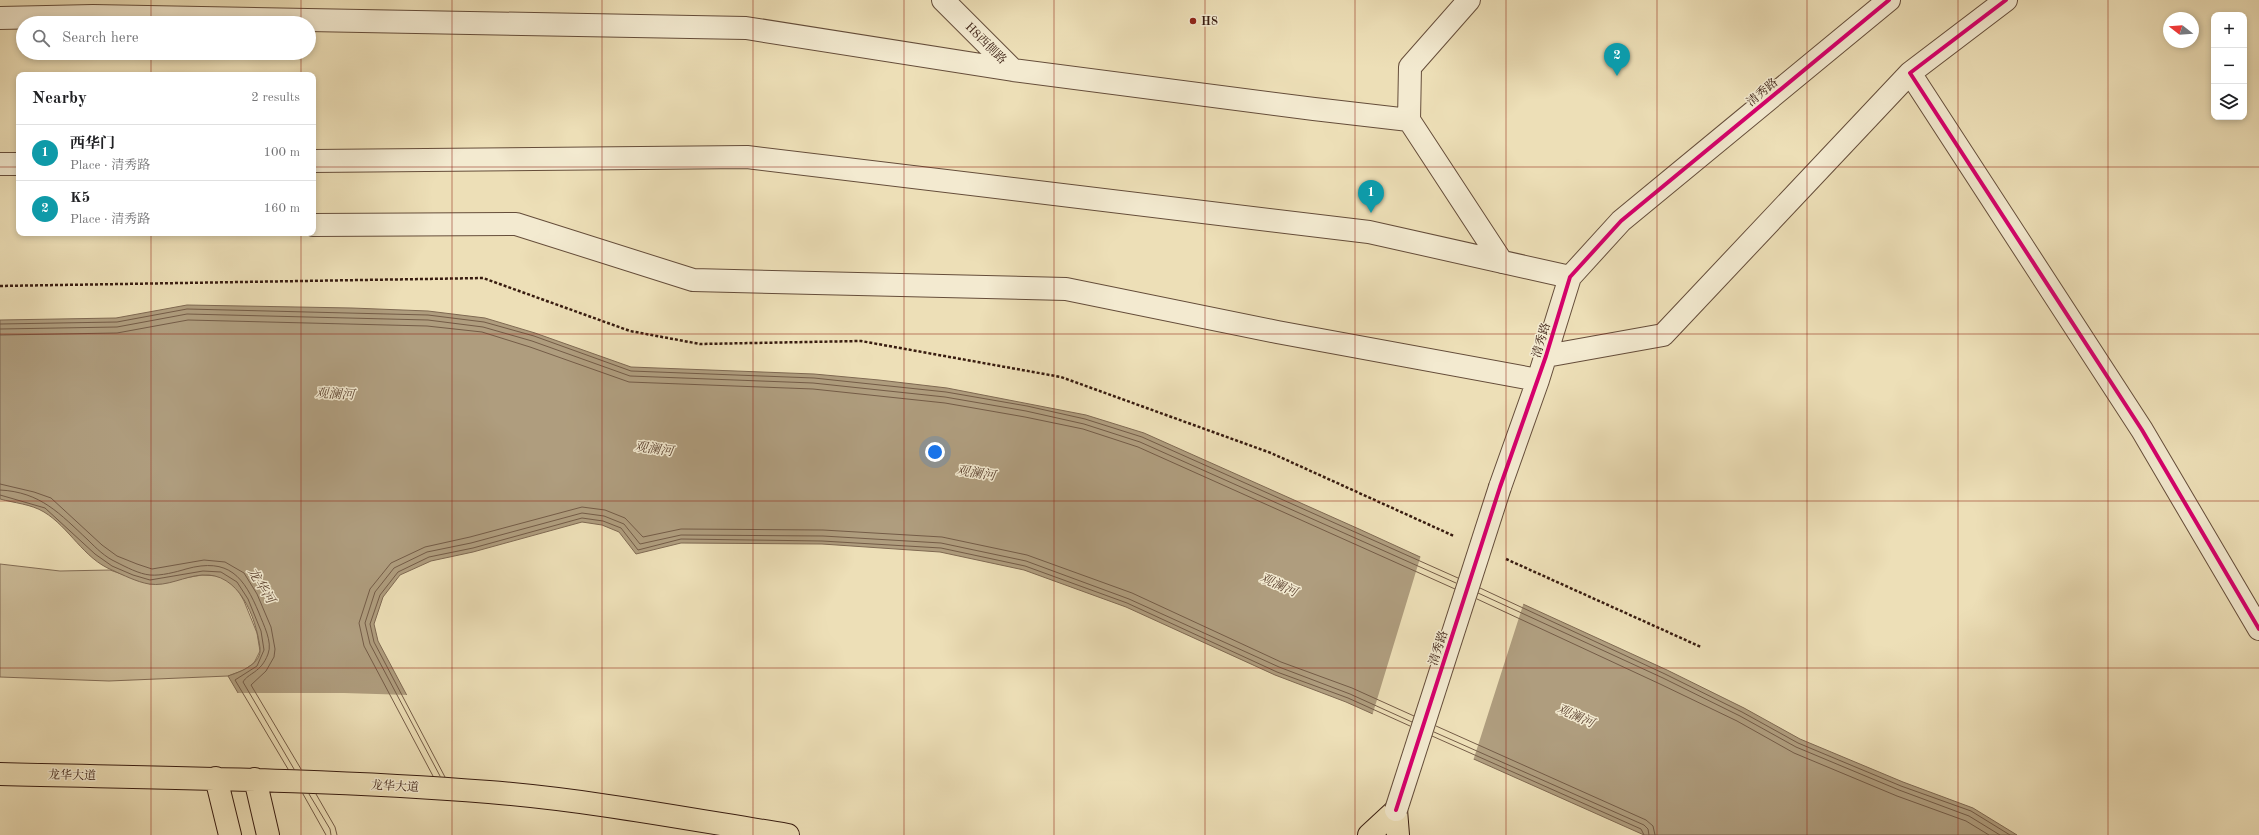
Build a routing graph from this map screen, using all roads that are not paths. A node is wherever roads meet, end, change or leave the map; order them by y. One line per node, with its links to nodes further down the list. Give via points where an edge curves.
1 (76, 0): 7 (street)
2 (109, 0): 7 (street)
3 (943, 0): 11 (street, H8西側路)
4 (1469, 0): 13 (street, via 1410,67)
5 (1889, 0): 19 (street, 清秀路, via 1622,220)
6 (2006, 0): 12 (street)
7 (93, 16)
8 (0, 18): 9 (street)
9 (16, 18)
10 (316, 20): 11 (street, via 746,28)
11 (1013, 70): 13 (street)
12 (1910, 73): 20 (street, via 1663,335); 22 (street, via 2142,430)
13 (1409, 120): 18 (street)
14 (316, 161): 18 (street, via 747,156 1369,232)
15 (0, 164): 16 (street)
16 (16, 164)
17 (316, 225): 21 (street, via 516,224 693,280 1066,289 1277,332)
18 (1502, 262): 19 (street)
19 (1570, 277): 20 (street, 清秀路)
20 (1546, 356): 21 (street, 清秀路)
21 (1538, 380): 26 (street, 清秀路, bridge, via 1500,487)
22 (2259, 629)
23 (0, 774): 24 (main road, 龙华大道)
24 (216, 778): 25 (main road, 龙华大道); 27 (main road)
25 (255, 779): 28 (main road); 29 (main road, 龙华大道, via 490,792 596,804)
26 (1396, 810): 30 (main road); 31 (main road)
27 (230, 835)
28 (268, 835)
29 (788, 835)
30 (1369, 835)
31 (1398, 835)

